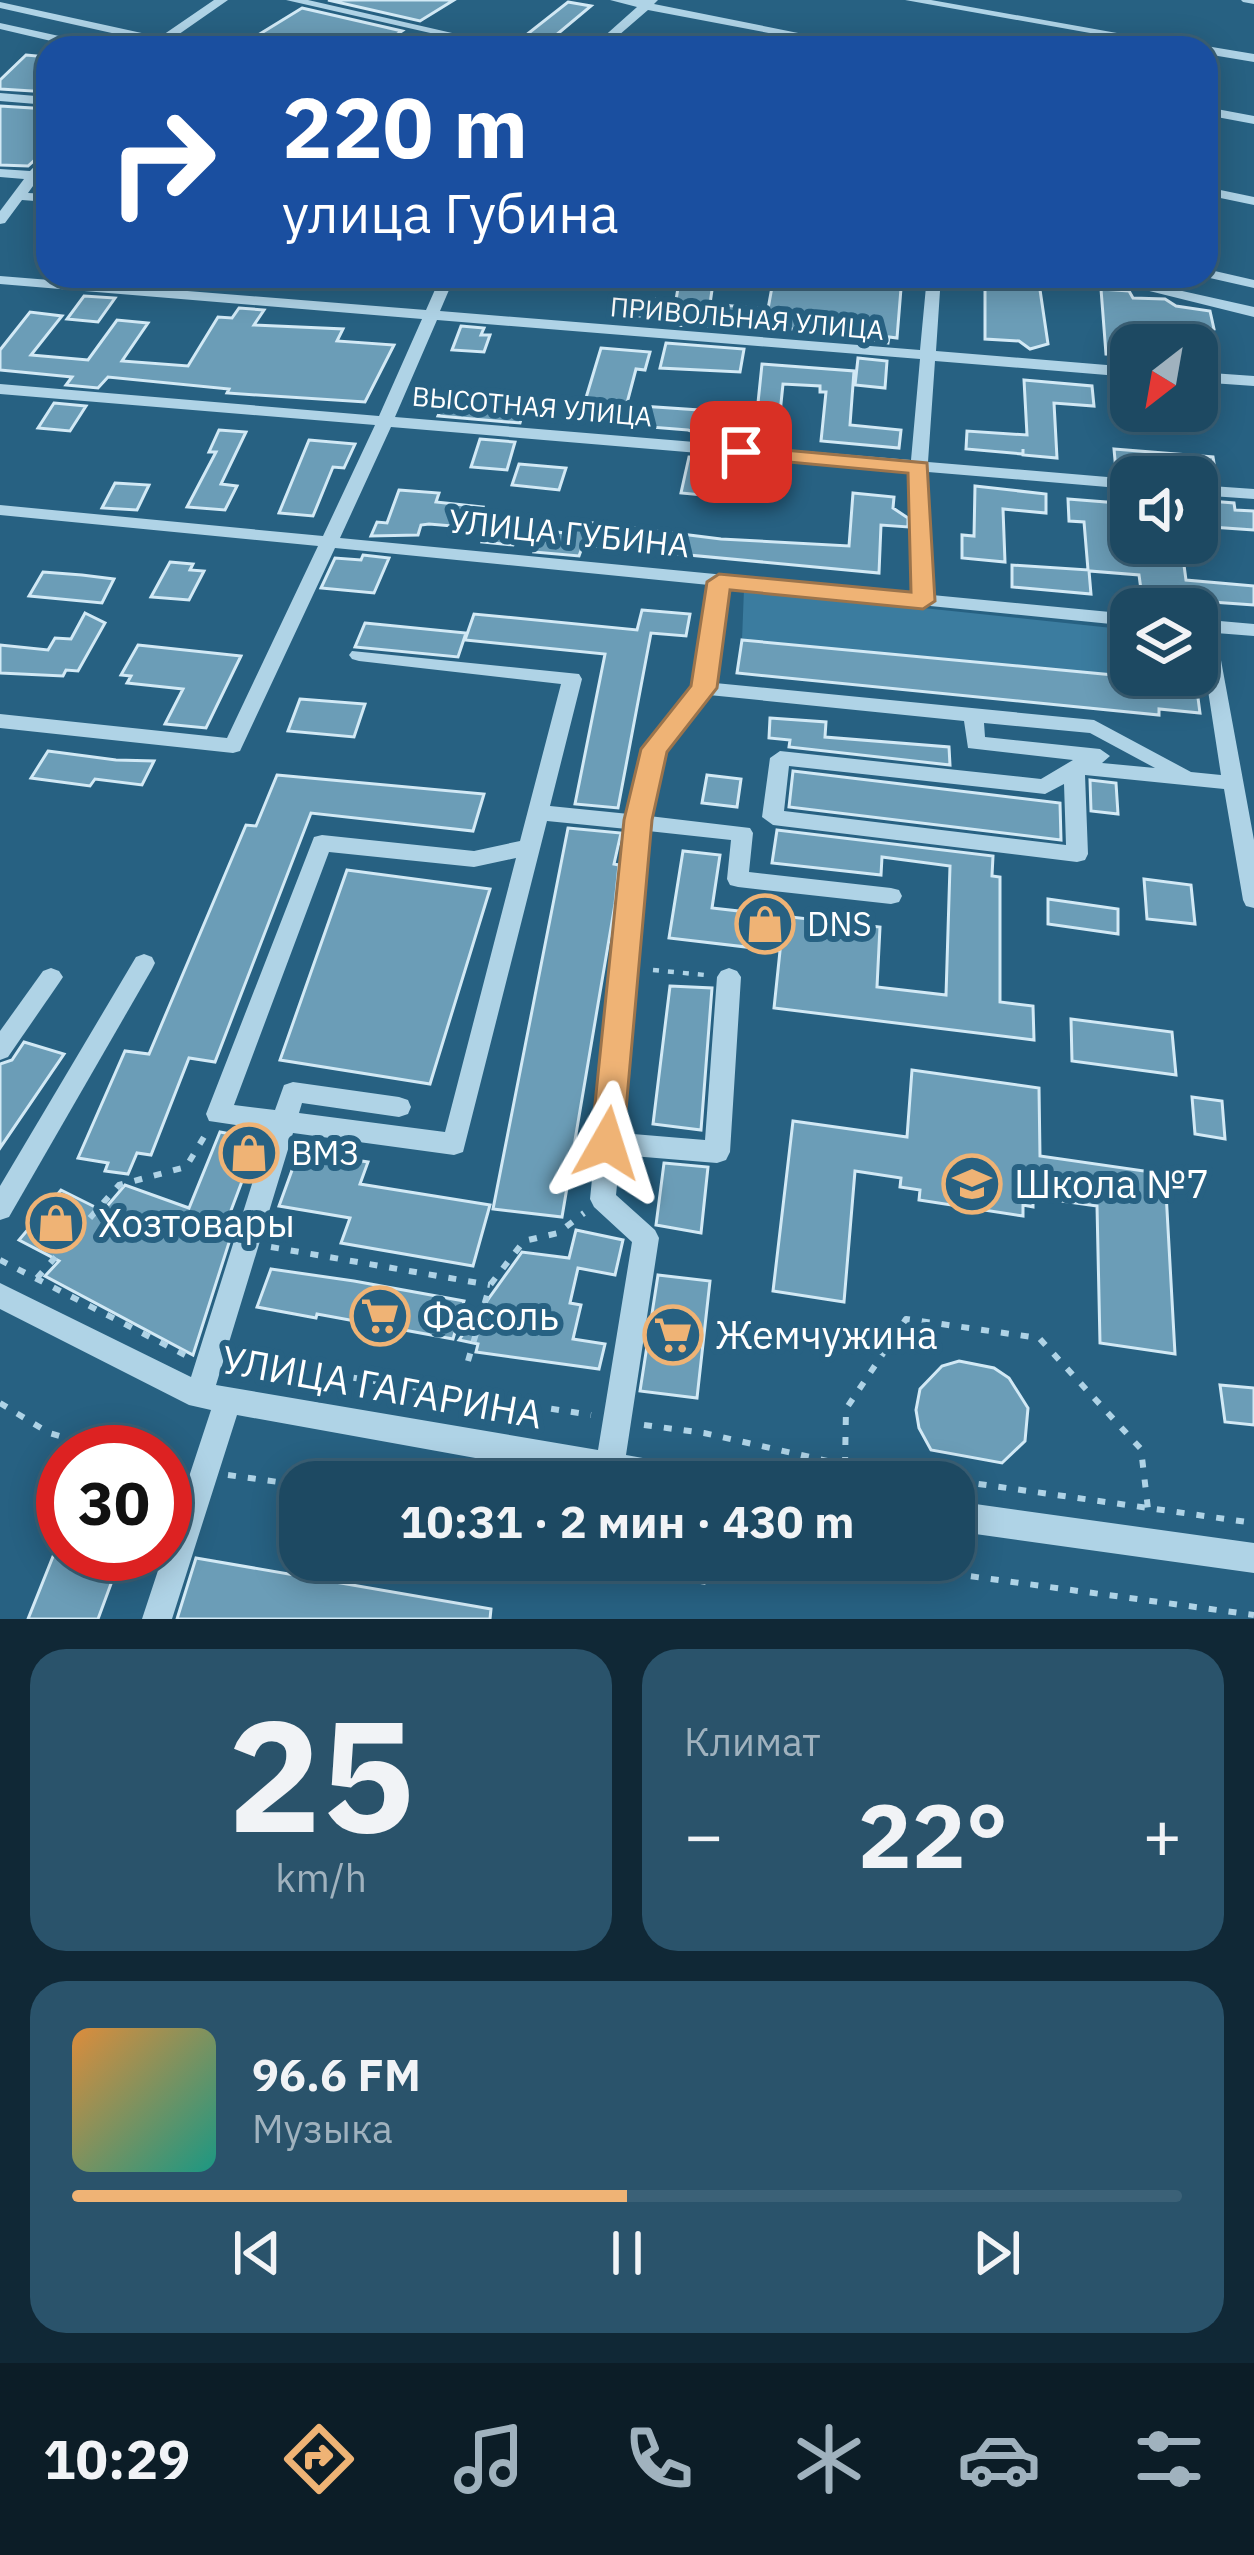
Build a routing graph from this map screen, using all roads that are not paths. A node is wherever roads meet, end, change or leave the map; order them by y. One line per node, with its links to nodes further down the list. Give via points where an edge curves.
1 (222, 0): 10 (street)
2 (292, 0): 11 (street)
3 (616, 0): 5 (street)
4 (911, 0): 14 (street)
5 (649, 3): 12 (street); 13 (street)
6 (0, 4): 9 (street)
7 (0, 26): 8 (street)
8 (44, 36)
9 (125, 36)
10 (168, 36)
11 (457, 36)
12 (611, 36)
13 (809, 36)
14 (1124, 36)
15 (1218, 52): 16 (street)
16 (1254, 58)
17 (0, 97): 18 (street)
18 (36, 100)
19 (1218, 114): 20 (street)
20 (1254, 121)
21 (36, 169): 23 (street)
22 (0, 173): 23 (street)
23 (31, 175): 25 (street)
24 (1218, 194): 27 (street)
25 (18, 196): 26 (street); 28 (street)
26 (36, 197)
27 (1254, 201)
28 (0, 220)
29 (1218, 276): 32 (street)
30 (0, 280): 31 (street, ПРИВОЛЬНАЯ УЛИЦА)
31 (36, 283)
32 (1254, 284)
33 (93, 288): 38 (street, ПРИВОЛЬНАЯ УЛИЦА)
34 (442, 288): 38 (street)
35 (934, 288): 39 (street)
36 (1149, 288): 37 (street)
37 (1254, 312)
38 (428, 317): 39 (street, ПРИВОЛЬНАЯ УЛИЦА); 44 (street)
39 (932, 358): 40 (street, ПРИВОЛЬНАЯ УЛИЦА); 45 (street)
40 (1110, 371)
41 (1218, 378): 42 (street)
42 (1254, 381)
43 (0, 388): 44 (street, ВЫСОТНАЯ УЛИЦА)
44 (386, 422): 45 (street, ВЫСОТНАЯ УЛИЦА); 50 (street)
45 (919, 467): 46 (street, ВЫСОТНАЯ УЛИЦА); 52 (street)
46 (1110, 482)
47 (1218, 491): 48 (street)
48 (1254, 494)
49 (0, 510): 50 (street, УЛИЦА ГУБИНА)
50 (327, 542): 51 (street, УЛИЦА ГУБИНА); 59 (street, via 232,746)
51 (719, 582): 52 (street, УЛИЦА ГУБИНА); 57 (street)
52 (923, 601): 53 (street, УЛИЦА ГУБИНА)
53 (1110, 618)
54 (1218, 627): 55 (street)
55 (1254, 631)
56 (359, 655): 65 (street, via 572,679)
57 (704, 688): 63 (street, via 974,714 975,743 1160,762); 67 (street, via 654,749)
58 (1216, 696): 60 (street)
59 (0, 721)
60 (1227, 752): 61 (street); 64 (street)
61 (1254, 755)
62 (1074, 767): 63 (street); 66 (street, via 1046,788 780,758); 66 (street, via 1077,854)
63 (1193, 779): 64 (street)
64 (1233, 783): 71 (street)
65 (542, 813): 67 (street); 69 (street)
66 (772, 817): 68 (street, via 759,832)
67 (638, 820): 68 (street); 78 (street)
68 (742, 833): 70 (street, via 737,879)
69 (532, 846): 77 (street, via 454,1144); 77 (street, via 474,859 322,843 218,1114)
70 (891, 896)
71 (1254, 900)
72 (144, 963): 79 (street)
73 (729, 976): 78 (street, via 717,1152)
74 (51, 977): 75 (street)
75 (0, 1051)
76 (399, 1107): 77 (street, via 293,1092)
77 (284, 1120): 81 (street)
78 (607, 1143): 83 (street, via 603,1199 646,1238)
79 (0, 1209)
80 (0, 1295): 81 (street, УЛИЦА ГАГАРИНА)
81 (214, 1397): 82 (street, УЛИЦА ГАГАРИНА); 86 (street, via 205,1472)
82 (571, 1461)
83 (611, 1461)
84 (975, 1519): 85 (street)
85 (1254, 1558)
86 (157, 1619)

